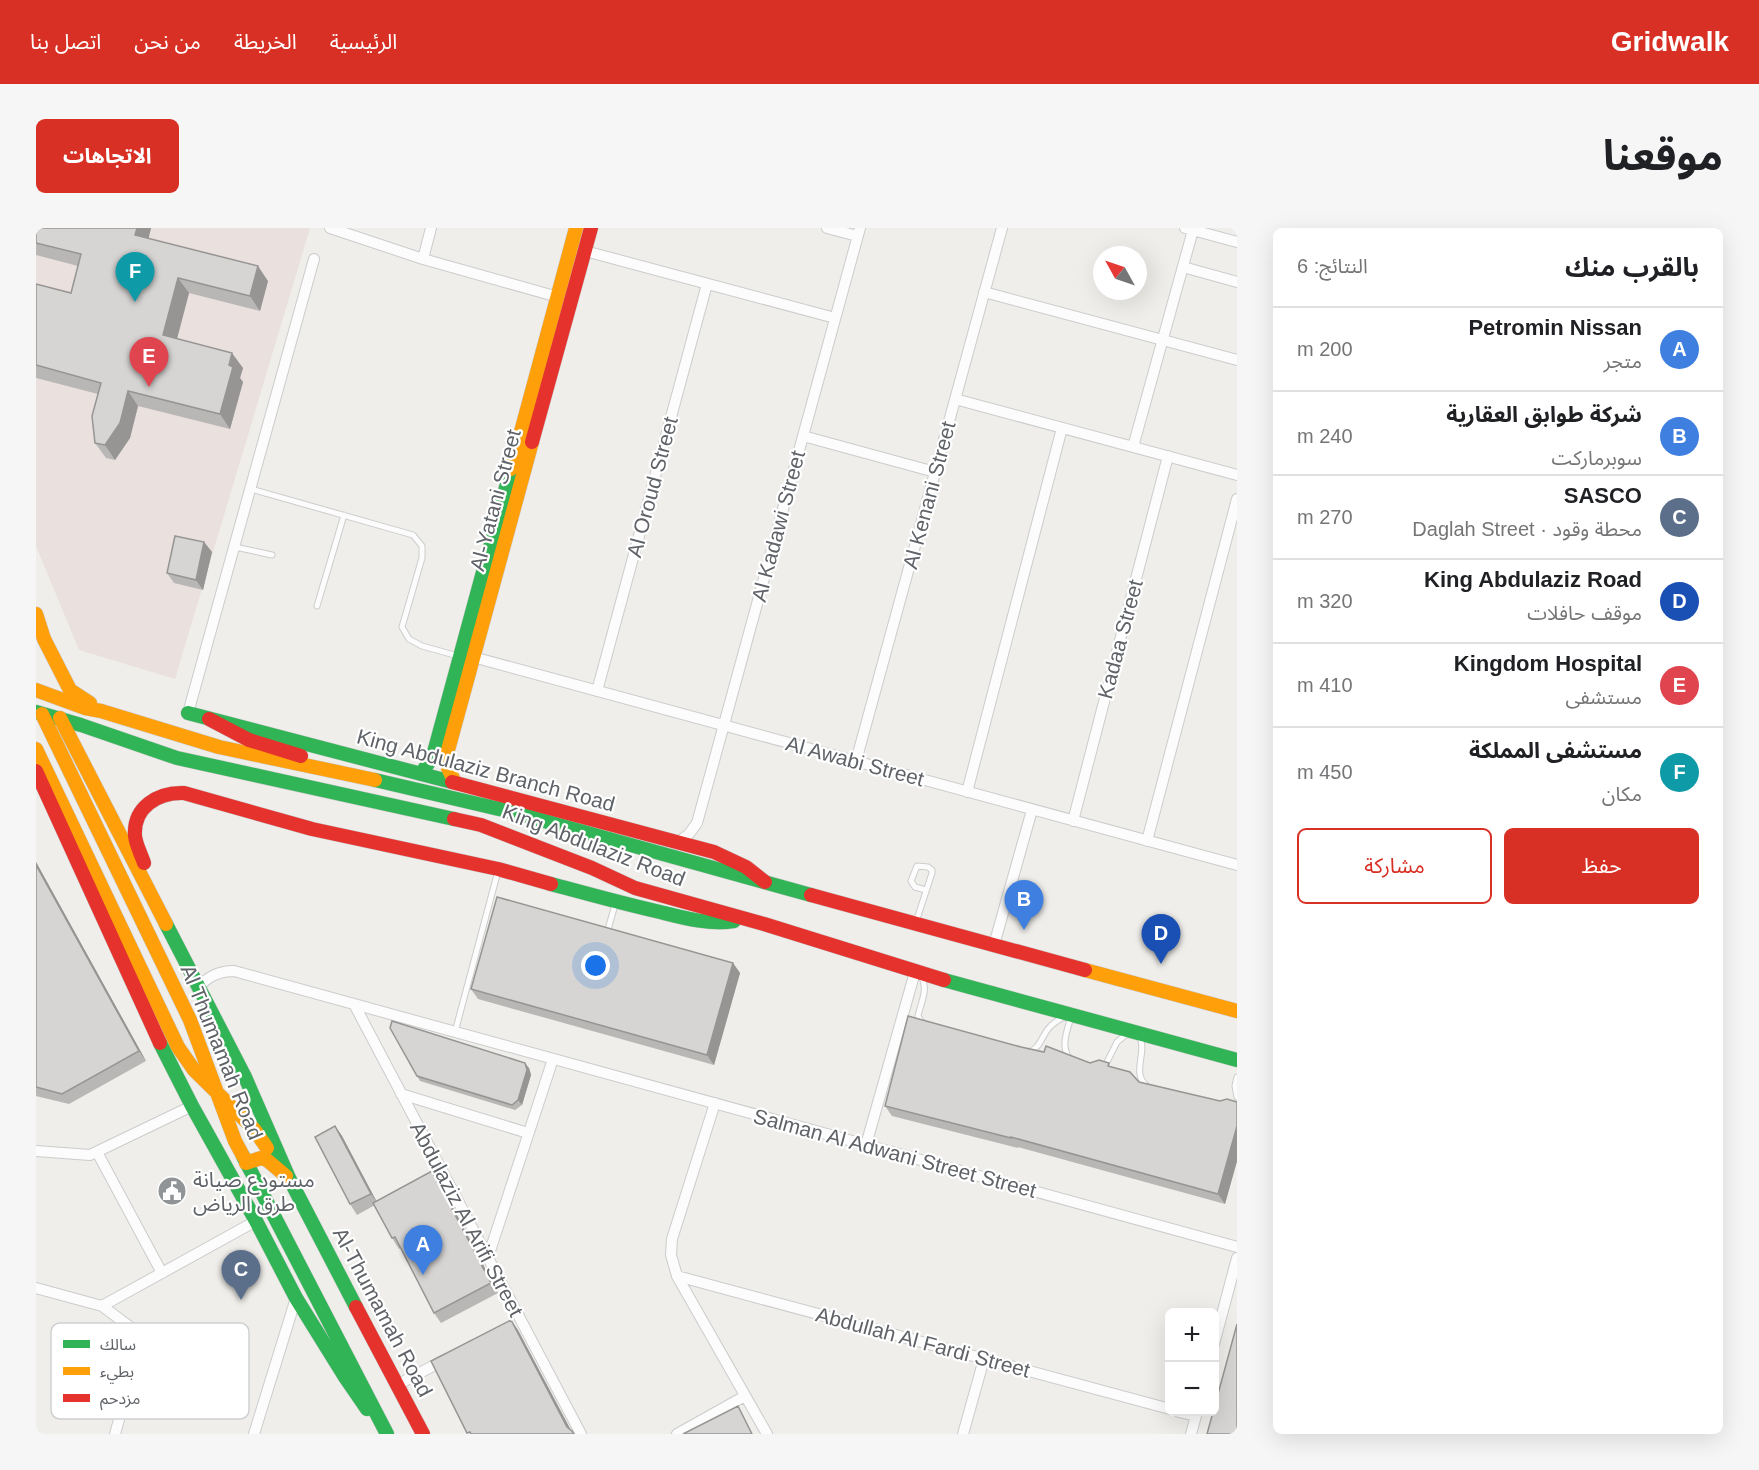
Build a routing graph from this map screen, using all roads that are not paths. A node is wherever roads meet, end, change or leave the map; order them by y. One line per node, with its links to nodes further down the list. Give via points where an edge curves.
1 (330, 228): 12 (street)
2 (431, 228): 12 (street)
3 (576, 228): 17 (main road, Al-Yatani Street)
4 (591, 228): 10 (main road, Al-Yatani Street)
5 (827, 228): 8 (street)
6 (1002, 228): 16 (street, Al Kenani Street)
7 (1189, 229): 9 (street); 13 (street)
8 (858, 232): 18 (street, Al Kadawi Street)
9 (1237, 242)
10 (585, 251): 15 (street); 35 (main road, Al-Yatani Street)
11 (314, 259): 28 (street)
12 (423, 259): 17 (street)
13 (1183, 267): 14 (street); 19 (street)
14 (1237, 282)
15 (707, 284): 18 (street); 37 (street, Al Oroud Street)
16 (984, 292): 19 (street); 21 (street, Al Kenani Street)
17 (558, 297): 35 (main road, Al-Yatani Street)
18 (835, 318): 23 (street, Al Kadawi Street)
19 (1162, 340): 20 (street); 24 (street)
20 (1237, 360)
21 (955, 399): 22 (street); 26 (street, Al Kenani Street)
22 (1062, 428): 24 (street); 52 (street)
23 (803, 436): 26 (street); 45 (street, Al Kadawi Street)
24 (1133, 447): 25 (street)
25 (1168, 456): 27 (street); 54 (street, Kadaa Street)
26 (935, 472): 47 (street, Al Kenani Street)
27 (1237, 475)
28 (251, 489): 30 (lane); 31 (street)
29 (1237, 499): 56 (street)
30 (344, 515): 33 (lane); 35 (lane, via 413,535 422,546 422,558 402,627 409,639 422,646)
31 (235, 547): 32 (lane); 41 (street)
32 (272, 555)
33 (317, 606)
34 (36, 614): 39 (main road, King Abdulaziz Road, via 70,690)
35 (467, 657): 37 (street, Al Awabi Street); 50 (main road, Al-Yatani Street, via 433,756); 51 (main road, Al-Yatani Street, via 448,750 448,768)
36 (36, 690): 38 (main road, King Abdulaziz Road)
37 (597, 691): 45 (street, Al Awabi Street)
38 (85, 708): 39 (main road, King Abdulaziz Road); 44 (main road)
39 (101, 711): 49 (main road, King Abdulaziz Road, via 219,747)
40 (39, 713): 42 (main road, King Abdulaziz Road); 85 (main road, Al Thumamah Road, via 190,1020)
41 (188, 713): 43 (main road, King Abdulaziz Branch Road)
42 (60, 718): 44 (main road, King Abdulaziz Road); 64 (main road, Al Thumamah Road)
43 (209, 719): 49 (main road, via 249,740 291,752); 50 (main road, King Abdulaziz Branch Road)
44 (81, 724): 65 (main road, King Abdulaziz Road, via 177,758 481,825 635,888)
45 (724, 725): 47 (street, Al Awabi Street); 55 (street, Al Kadawi Street)
46 (36, 748): 85 (main road, via 178,1047)
47 (856, 762): 52 (street, Al Awabi Street)
48 (36, 771): 88 (main road, via 144,1011)
49 (331, 772): 61 (main road, King Abdulaziz Road, via 512,812)
50 (421, 774): 51 (main road, King Abdulaziz Branch Road)
51 (455, 783): 57 (main road, King Abdulaziz Branch Road)
52 (967, 792): 53 (street, Al Awabi Street)
53 (1032, 810): 54 (street, Al Awabi Street); 68 (street)
54 (1073, 821): 56 (street, Al Awabi Street)
55 (697, 823): 57 (street, Al Kadawi Street); 58 (street, Al Kadawi Street)
56 (1147, 841): 59 (street, Al Awabi Street)
57 (678, 842): 58 (main road, King Abdulaziz Branch Road)
58 (704, 850): 61 (main road, King Abdulaziz Branch Road, via 740,862)
59 (1237, 865)
60 (498, 869): 63 (main road); 64 (main road, via 312,829 193,795 166,793 149,802 136,825 136,843 152,882); 75 (lane)
61 (765, 882): 66 (main road, King Abdulaziz Road)
62 (926, 890): 62 (lane, via 932,870 917,866 911,881 915,887); 66 (lane)
63 (616, 901): 65 (main road, via 684,918 720,923); 67 (lane)
64 (156, 907): 70 (main road, Al Thumamah Road)
65 (747, 920): 69 (main road, King Abdulaziz Road)
66 (915, 923): 68 (main road, King Abdulaziz Road)
67 (608, 929)
68 (994, 945): 72 (main road, King Abdulaziz Road)
69 (917, 973): 73 (main road, King Abdulaziz Road); 74 (lane, via 925,988 919,1018); 90 (street)
70 (198, 988): 71 (street, Salman Al Adwani Street Street, via 212,975 234,971); 94 (main road, Al Thumamah Road, via 244,1077)
71 (354, 1004): 75 (street, Salman Al Adwani Street Street); 84 (street, Abdulaziz Al Arifi Street)
72 (1237, 1011)
73 (1071, 1015): 76 (main road, King Abdulaziz Road); 77 (lane, via 1052,1025 1036,1049); 80 (lane, via 1065,1051)
74 (937, 1027)
75 (455, 1032): 78 (street, Salman Al Adwani Street Street)
76 (1134, 1032): 79 (main road, King Abdulaziz Road); 81 (lane, via 1117,1042 1107,1063); 83 (lane, via 1141,1038 1143,1050 1140,1080)
77 (1017, 1049)
78 (553, 1059): 87 (street, Salman Al Adwani Street Street); 89 (street)
79 (1237, 1060)
80 (1081, 1063)
81 (1099, 1068)
82 (1237, 1077): 86 (lane)
83 (1158, 1090)
84 (401, 1094): 89 (street); 97 (street, Abdulaziz Al Arifi Street)
85 (219, 1095): 93 (main road, Al Thumamah Road); 94 (main road, via 254,1129)
86 (1236, 1100)
87 (715, 1103): 90 (street, Salman Al Adwani Street Street); 100 (street, via 672,1239 671,1255)
88 (192, 1106): 92 (street); 95 (main road)
89 (528, 1133): 97 (street)
90 (866, 1145): 96 (street, Salman Al Adwani Street Street)
91 (36, 1151): 92 (street, via 90,1155)
92 (96, 1152): 99 (street)
93 (246, 1163): 94 (main road, via 267,1160); 115 (main road, Al Thumamah Road)
94 (289, 1178): 108 (main road, Al-Thumamah Road)
95 (256, 1221): 99 (street); 102 (main road)
96 (1237, 1247)
97 (488, 1257): 117 (street, Abdulaziz Al Arifi Street, via 515,1321)
98 (1237, 1258): 105 (street)
99 (162, 1273): 103 (street)
100 (677, 1276): 107 (street, Abdullah Al Fardi Street); 109 (street)
101 (36, 1288): 103 (street)
102 (296, 1298): 114 (street); 115 (main road)
103 (102, 1306): 104 (street)
104 (125, 1323)
105 (1219, 1328)
106 (452, 1355): 108 (street)
107 (984, 1359): 110 (street, Abdullah Al Fardi Street); 120 (street)
108 (397, 1384): 116 (main road, Al-Thumamah Road)
109 (745, 1396): 118 (street); 119 (street)
110 (1165, 1408)
111 (1196, 1416): 121 (street)
112 (119, 1419): 113 (street)
113 (115, 1434)
114 (254, 1434)
115 (386, 1434)
116 (423, 1434)
117 (581, 1434)
118 (677, 1434)
119 (767, 1434)
120 (963, 1434)
121 (1191, 1434)

